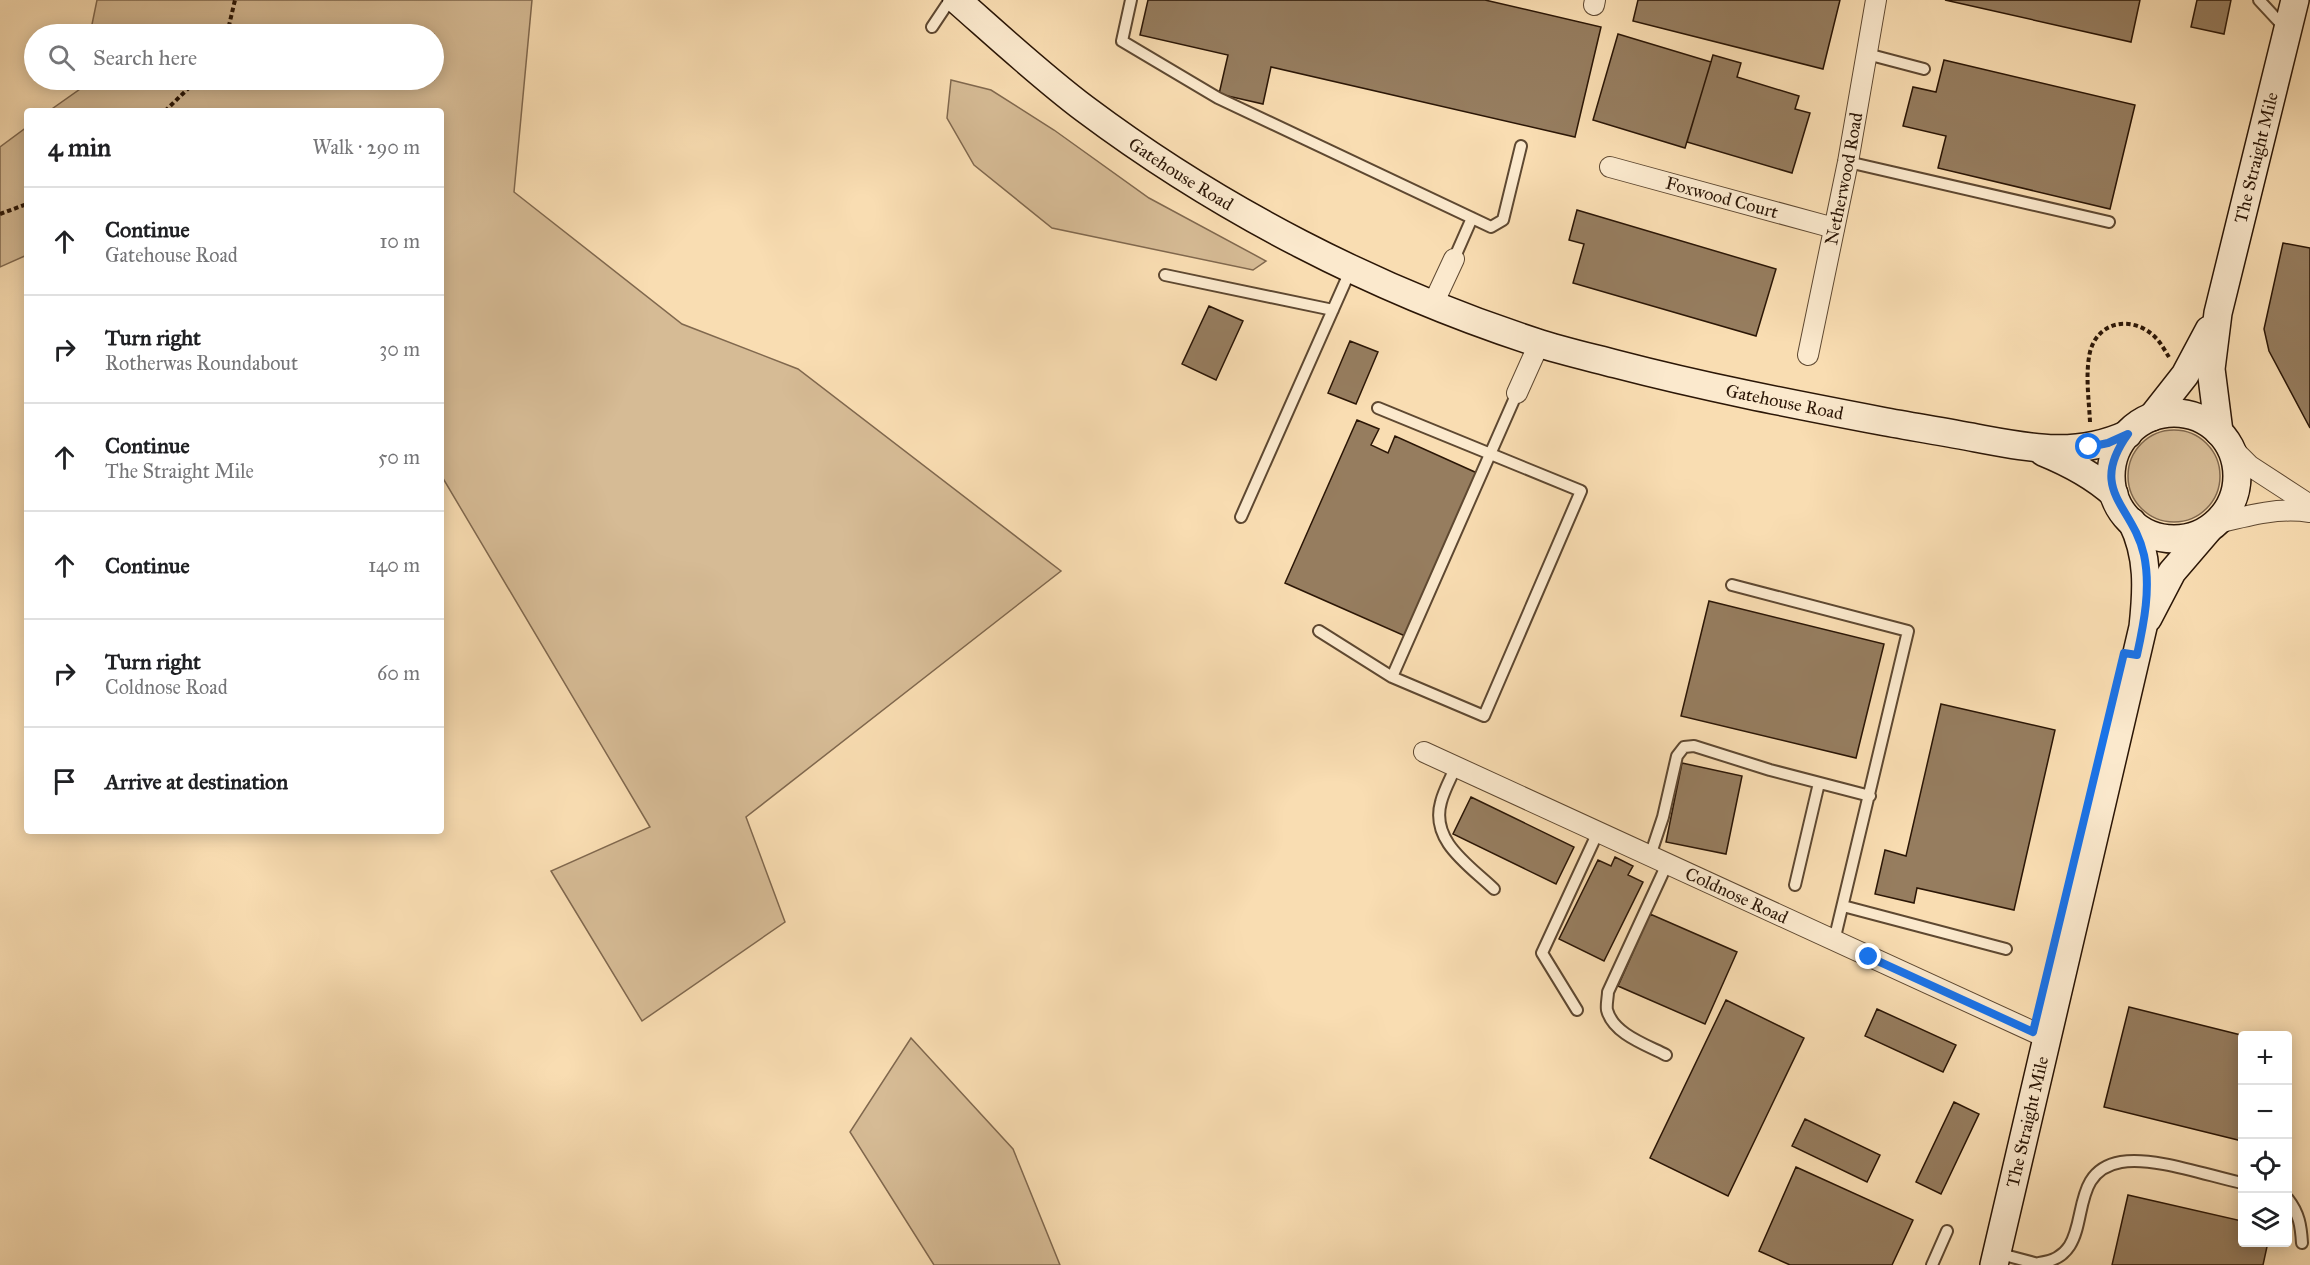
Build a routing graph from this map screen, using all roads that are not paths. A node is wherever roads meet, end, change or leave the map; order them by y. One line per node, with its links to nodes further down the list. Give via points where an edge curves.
1 (950, 0): 7 (lane)
2 (957, 0): 18 (main road, Gatehouse Road, via 1094,115 1247,215)
3 (1131, 0): 14 (lane, via 1122,41 1218,98)
4 (1876, 0): 9 (street, Netherwood Road)
5 (2259, 0): 8 (lane)
6 (2295, 0): 8 (main road, The Straight Mile)
7 (932, 27)
8 (2287, 30): 22 (main road, The Straight Mile)
9 (1867, 54): 10 (lane); 12 (street, Netherwood Road)
10 (1924, 69)
11 (1521, 146): 14 (lane, via 1503,220 1491,227)
12 (1848, 162): 15 (lane); 16 (street, Netherwood Road)
13 (1610, 167): 16 (street, Foxwood Court)
14 (1472, 218): 17 (lane)
15 (2109, 222)
16 (1834, 228): 24 (street, Netherwood Road)
17 (1454, 259): 20 (street)
18 (1351, 269): 20 (main road, Gatehouse Road); 21 (lane)
19 (1165, 274): 21 (lane)
20 (1433, 304): 23 (main road, Gatehouse Road)
21 (1333, 310): 35 (lane)
22 (2218, 313): 27 (main road, The Straight Mile, via 2185,375); 29 (main road, The Straight Mile, via 2211,369)
23 (1539, 344): 25 (street); 30 (main road, Gatehouse Road, via 1666,377)
24 (1808, 356)
25 (1517, 393): 31 (lane)
26 (1378, 408): 31 (lane)
27 (2152, 417): 28 (main road); 29 (main road, via 2182,414 2201,419)
28 (2128, 434): 30 (main road, Gatehouse Road, via 2089,447); 32 (main road, via 2114,460)
29 (2224, 438): 33 (street, via 2250,466); 37 (main road, via 2236,467 2235,491 2229,507)
30 (2033, 449): 32 (main road, Gatehouse Road, via 2085,472)
31 (1490, 455): 41 (lane); 41 (lane, via 1581,491 1484,716)
32 (2114, 494): 36 (main road)
33 (2310, 505)
34 (2310, 512): 37 (street, via 2258,513)
35 (1241, 517)
36 (2132, 522): 37 (main road, via 2161,538 2193,536); 39 (main road, The Straight Mile, via 2145,558)
37 (2211, 527): 39 (main road, The Straight Mile, via 2172,572)
38 (1732, 585): 45 (lane, via 1908,631)
39 (2144, 627): 54 (main road, The Straight Mile)
40 (1319, 631): 41 (lane)
41 (1392, 677)
42 (1424, 752): 43 (street, Coldnose Road)
43 (1456, 766): 46 (street, Coldnose Road); 49 (lane, via 1441,801 1439,829 1445,841)
44 (1819, 783): 45 (lane); 47 (lane, via 1694,746 1684,747 1677,756 1663,818); 48 (lane)
45 (1870, 796): 50 (lane)
46 (1598, 832): 47 (street, Coldnose Road); 53 (lane, via 1542,953)
47 (1659, 860): 51 (street, Coldnose Road); 55 (lane, via 1608,992 1606,1010 1622,1032)
48 (1795, 885)
49 (1494, 889)
50 (1844, 906): 51 (lane); 52 (lane)
51 (1834, 941): 54 (street, Coldnose Road)
52 (2006, 949)
53 (1577, 1010)
54 (2047, 1038): 60 (main road, The Straight Mile)
55 (1666, 1055)
56 (2238, 1182): 61 (lane, via 2143,1161 2110,1165 2090,1179 2069,1248)
57 (2292, 1204): 59 (lane, via 2300,1221)
58 (1947, 1231): 62 (lane)
59 (2302, 1243)
60 (1996, 1259): 61 (lane)
61 (2041, 1264)
62 (1932, 1265)

